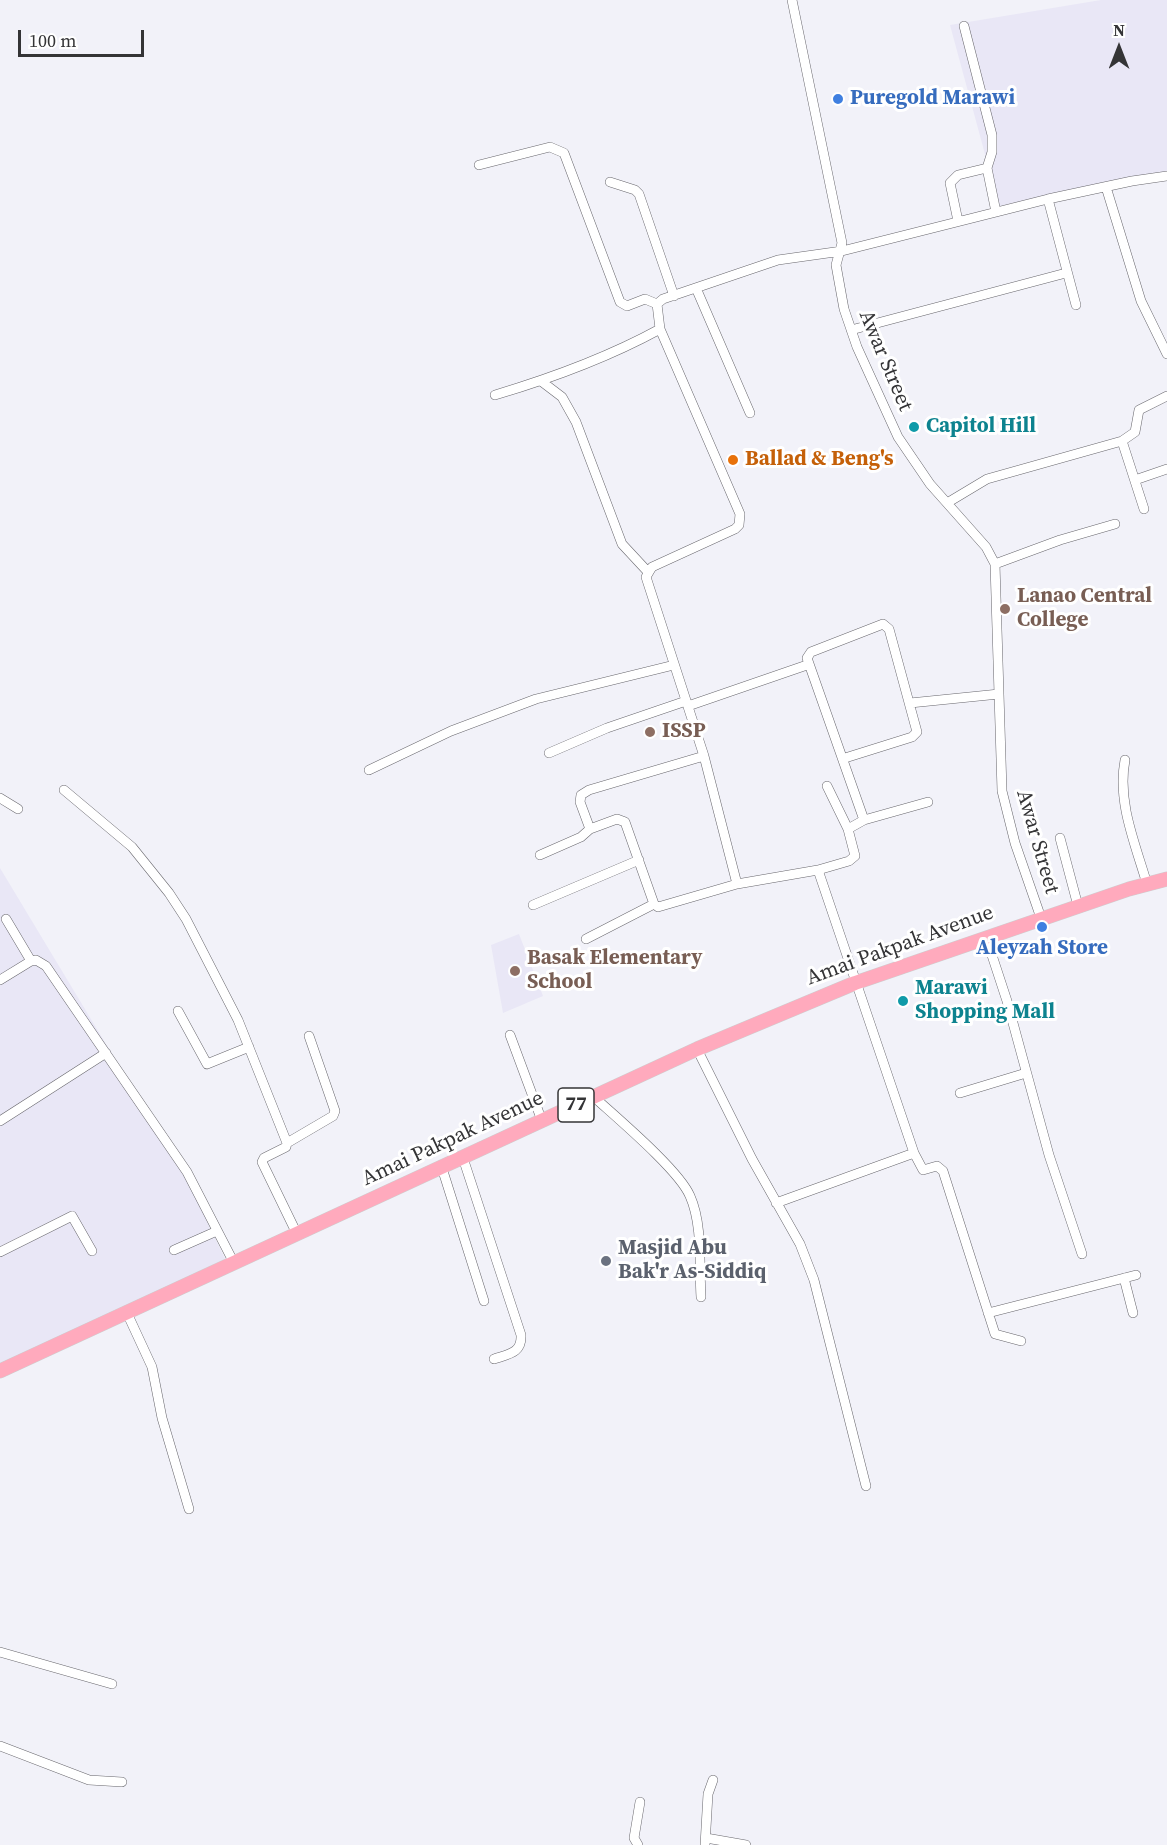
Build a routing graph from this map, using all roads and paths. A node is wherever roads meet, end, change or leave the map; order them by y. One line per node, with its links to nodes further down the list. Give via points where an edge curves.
1 (792, 0): 11 (street, Awar Street)
2 (964, 26): 4 (street, via 992,135)
3 (479, 165): 15 (street, via 550,147 564,153 620,302 627,306 645,299)
4 (987, 168): 9 (street); 10 (street, via 958,175 950,183)
5 (1167, 176): 7 (street)
6 (610, 182): 14 (street, via 639,194)
7 (1106, 187): 8 (street); 19 (street, via 1141,301)
8 (1048, 199): 9 (street); 12 (street)
9 (996, 212): 10 (street)
10 (958, 222): 11 (street)
11 (842, 250): 13 (street, via 778,260); 18 (street, Awar Street, via 837,274)
12 (1066, 273): 16 (street); 18 (street)
13 (696, 288): 14 (street); 23 (street)
14 (674, 296): 15 (street)
15 (657, 304): 17 (street)
16 (1076, 305)
17 (660, 329): 20 (street, via 610,355); 31 (street, via 741,520 735,529)
18 (851, 330): 27 (street, Awar Street, via 898,437)
19 (1167, 354)
20 (541, 381): 21 (street); 31 (street, via 562,397 622,544)
21 (495, 395)
22 (1167, 396): 24 (street, via 1139,410 1135,432)
23 (750, 413)
24 (1122, 441): 26 (street); 27 (street, via 987,479)
25 (1167, 469): 26 (street)
26 (1135, 480): 28 (street)
27 (947, 503): 30 (street, Awar Street, via 980,539)
28 (1144, 509)
29 (1115, 524): 30 (street)
30 (995, 564): 34 (street, Awar Street)
31 (648, 572): 32 (street, via 646,584)
32 (674, 665): 36 (street); 41 (street, via 536,699 451,731)
33 (807, 665): 35 (street, via 812,652 883,624 889,629); 36 (street); 39 (street)
34 (999, 694): 35 (street); 60 (street, Awar Street, via 1005,809)
35 (910, 703): 39 (street, via 918,729 915,736)
36 (687, 704): 37 (street, via 607,728); 38 (street)
37 (549, 753)
38 (704, 756): 48 (street, via 581,795); 55 (street)
39 (845, 758): 47 (street)
40 (1125, 760): 56 (street, via 1122,798)
41 (369, 770)
42 (826, 786): 49 (street)
43 (64, 790): 70 (street, via 132,847 169,893 204,952)
44 (0, 798): 46 (street)
45 (928, 802): 47 (street)
46 (18, 809)
47 (864, 820): 49 (street)
48 (590, 829): 51 (street); 52 (street, via 623,820)
49 (848, 829): 53 (street, via 855,850 853,859)
50 (1060, 838): 59 (street)
51 (540, 855)
52 (639, 860): 57 (street); 58 (street)
53 (818, 870): 55 (street); 66 (street)
54 (1167, 879): 56 (highway, Amai Pakpak Avenue / 77)
55 (737, 884): 57 (street, via 668,906)
56 (1147, 884): 59 (highway, Amai Pakpak Avenue / 77)
57 (654, 904): 63 (street)
58 (533, 905)
59 (1078, 906): 60 (highway, Amai Pakpak Avenue / 77)
60 (1041, 918): 62 (highway, Amai Pakpak Avenue / 77)
61 (6, 919): 64 (street)
62 (986, 937): 66 (highway, Amai Pakpak Avenue / 77); 73 (street)
63 (586, 939)
64 (31, 961): 65 (street); 72 (street, via 46,966)
65 (0, 980)
66 (855, 982): 71 (highway, Amai Pakpak Avenue / 77); 79 (street)
67 (178, 1011): 70 (street, via 207,1064)
68 (510, 1035): 77 (street)
69 (309, 1036): 78 (street, via 335,1111 333,1116)
70 (249, 1047): 78 (street)
71 (697, 1049): 75 (highway, Amai Pakpak Avenue / 77); 82 (street)
72 (106, 1053): 76 (street); 83 (street, via 187,1172)
73 (1026, 1072): 74 (street); 88 (street)
74 (960, 1093)
75 (594, 1097): 77 (highway, Amai Pakpak Avenue / 77); 92 (street, via 690,1195 696,1221)
76 (0, 1121)
77 (542, 1121): 80 (highway, Amai Pakpak Avenue / 77)
78 (288, 1143): 84 (street, via 262,1162)
79 (914, 1153): 82 (street); 95 (street, via 923,1170 937,1166 943,1171)
80 (464, 1158): 81 (highway, Amai Pakpak Avenue / 77); 98 (street, via 521,1335 516,1352)
81 (442, 1168): 84 (highway, Amai Pakpak Avenue / 77); 93 (street)
82 (776, 1203): 100 (street, via 795,1232 814,1280)
83 (217, 1231): 85 (street); 89 (street)
84 (297, 1234): 89 (highway, Amai Pakpak Avenue / 77)
85 (174, 1250)
86 (92, 1251): 87 (street, via 72,1216)
87 (0, 1252)
88 (1082, 1254)
89 (234, 1263): 94 (highway, Amai Pakpak Avenue / 77)
90 (1136, 1275): 91 (street)
91 (1124, 1278): 95 (street); 96 (street)
92 (701, 1297)
93 (484, 1302)
94 (127, 1313): 99 (highway, Amai Pakpak Avenue / 77); 101 (street, via 152,1367 162,1418)
95 (988, 1313): 97 (street, via 995,1334)
96 (1133, 1313)
97 (1020, 1341)
98 (494, 1359)
99 (2, 1366)
100 (866, 1486)
101 (189, 1509)
102 (0, 1652): 103 (street)
103 (112, 1684)
104 (0, 1746): 106 (street, via 89,1780)
105 (713, 1780): 108 (street, via 708,1794)
106 (122, 1782)
107 (640, 1802): 109 (street, via 634,1839)
108 (705, 1842): 110 (street)
109 (638, 1845)
110 (746, 1845)

